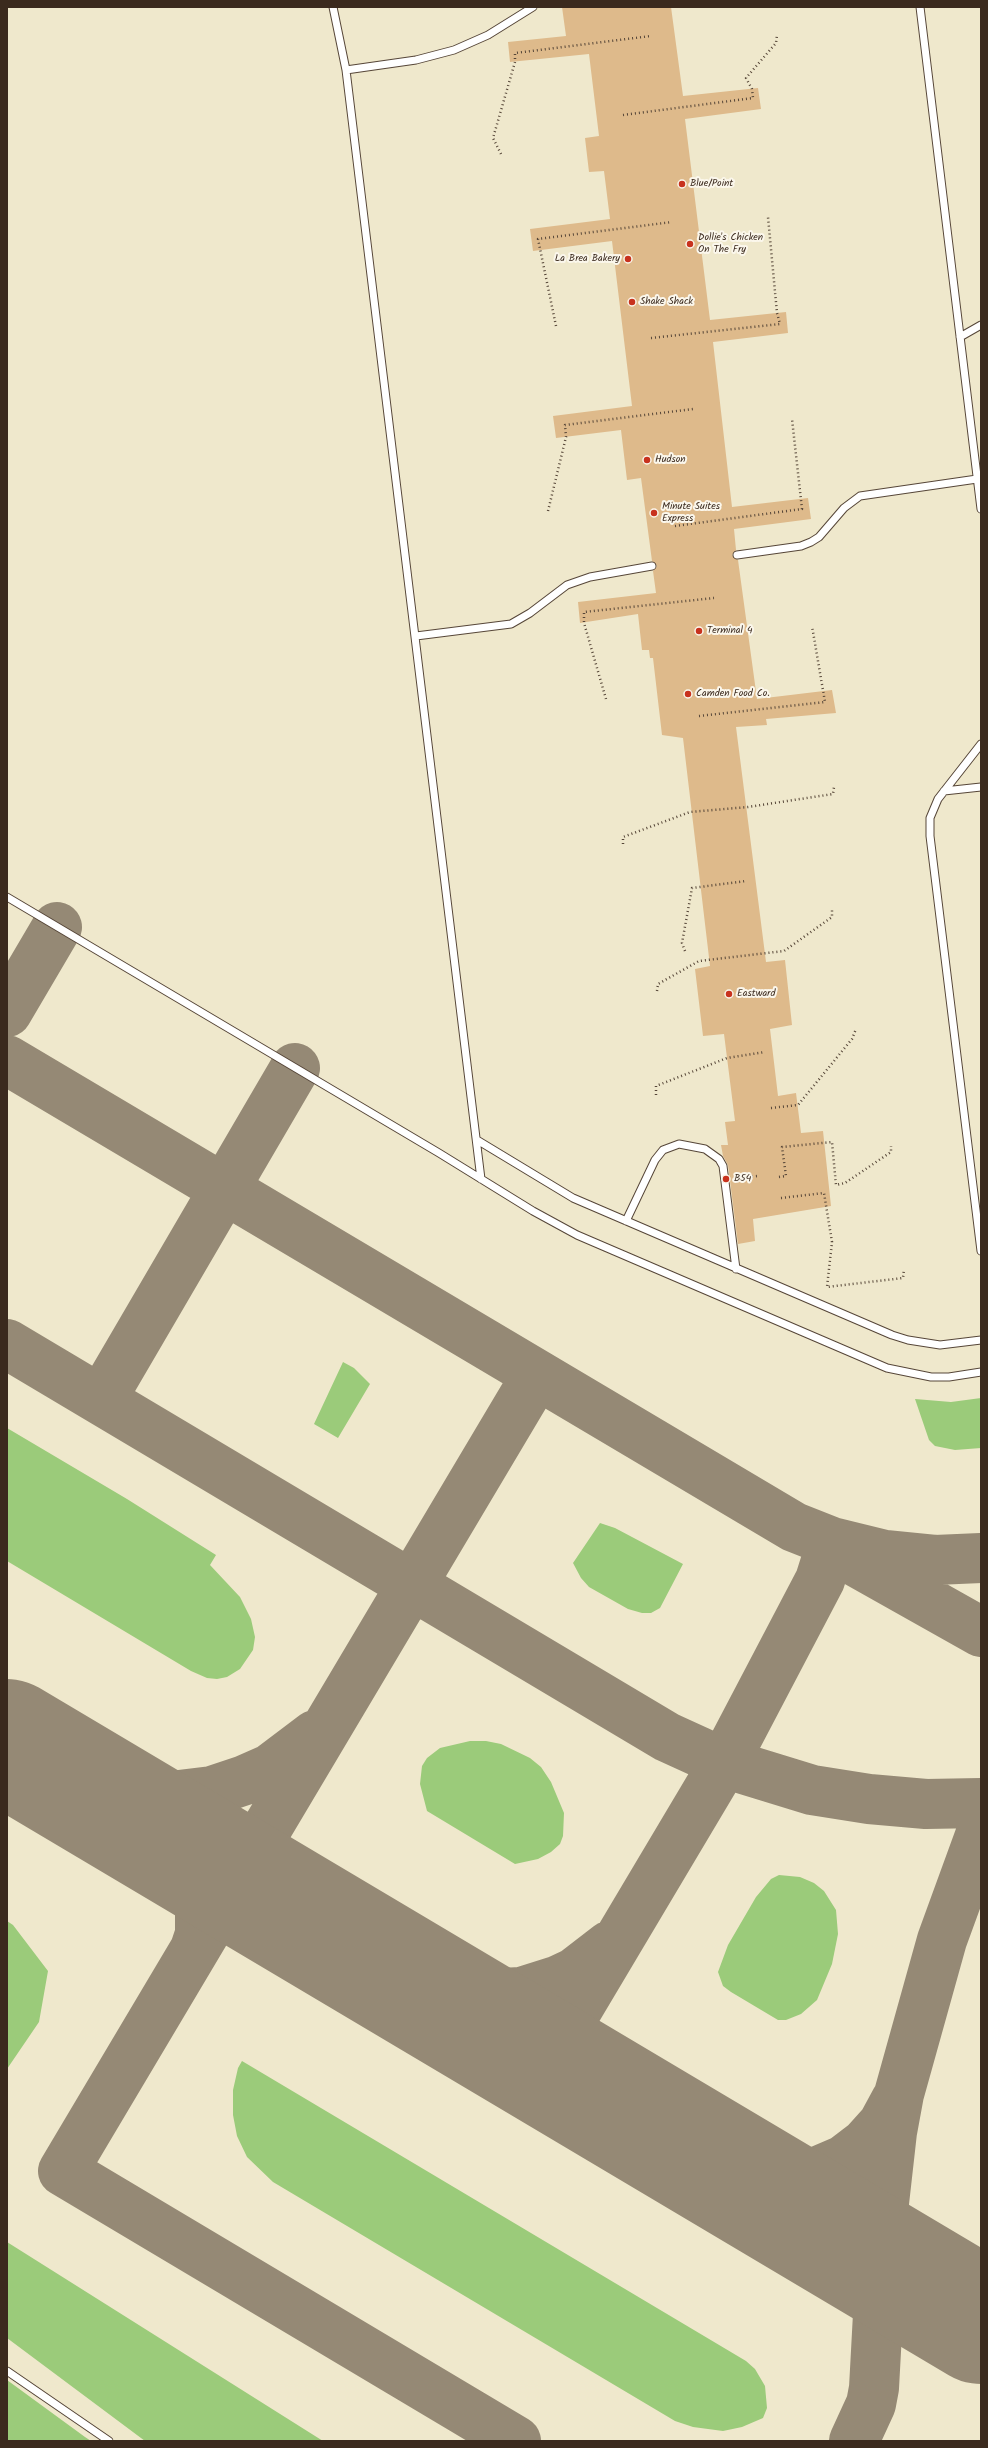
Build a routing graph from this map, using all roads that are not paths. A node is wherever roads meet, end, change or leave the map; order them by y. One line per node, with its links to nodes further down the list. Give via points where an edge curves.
1 (333, 7): 4 (lane)
2 (533, 7): 4 (lane, via 488,35 454,50 416,60)
3 (920, 7): 6 (lane)
4 (346, 70): 11 (lane)
5 (981, 325): 6 (lane)
6 (960, 337): 7 (lane)
7 (977, 479): 8 (lane); 9 (lane, via 860,496 844,508 822,534 811,542 801,546)
8 (981, 509)
9 (737, 555)
10 (652, 566): 11 (lane, via 590,577 567,585 511,624)
11 (416, 636): 16 (lane)
12 (981, 744): 14 (lane)
13 (981, 787): 14 (lane)
14 (944, 791): 19 (lane, via 933,807 930,836)
15 (7, 898): 17 (lane)
16 (477, 1140): 17 (lane); 18 (lane, via 556,1188)
17 (481, 1179): 22 (lane, via 577,1235 874,1363 901,1372 931,1377)
18 (626, 1221): 20 (lane); 20 (lane, via 654,1160 663,1150 679,1144 705,1149 719,1159 723,1166)
19 (981, 1251)
20 (736, 1269): 21 (lane, via 908,1340 940,1345)
21 (981, 1340)
22 (981, 1372)
23 (7, 2371): 24 (lane)
24 (109, 2441)

